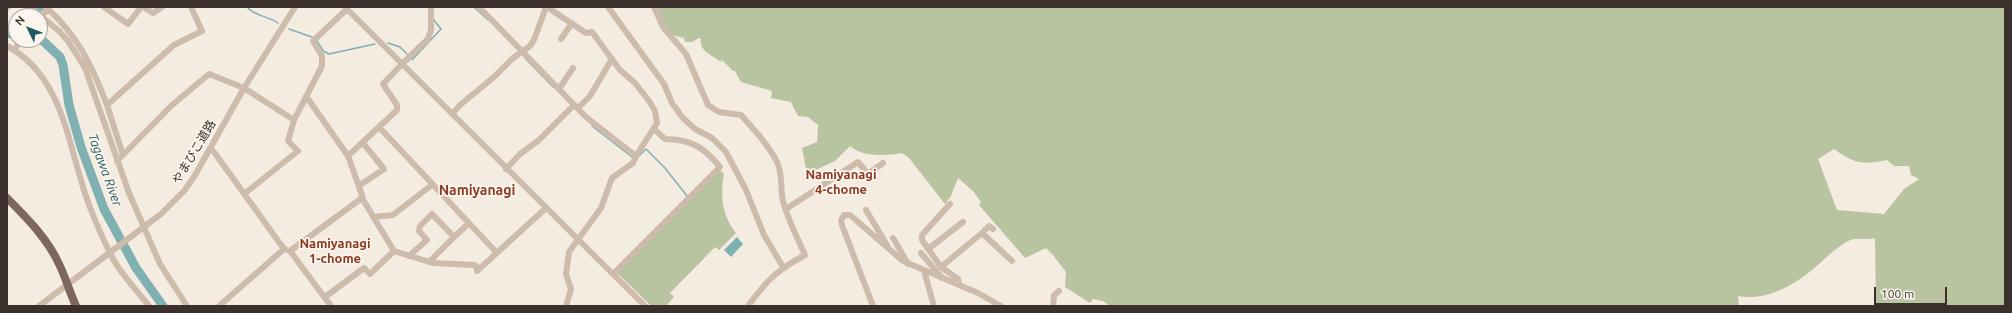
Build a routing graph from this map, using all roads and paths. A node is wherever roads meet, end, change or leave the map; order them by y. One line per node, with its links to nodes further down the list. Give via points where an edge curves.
1 (104, 7): 2 (street, via 128,24)
2 (142, 7): 3 (street, via 153,13)
3 (162, 7)
4 (191, 7): 25 (street, via 202,31 174,45)
5 (295, 7): 22 (street, やまびこ道路)
6 (430, 7): 20 (street, via 431,30 428,39)
7 (479, 7): 18 (street)
8 (547, 7): 14 (street); 18 (street, via 534,40)
9 (608, 7): 68 (street, via 664,84 672,103 683,118 695,129 712,138 726,152 746,190 764,235)
10 (654, 7): 46 (street, via 663,27 686,54 708,105 719,112 741,115 767,145 780,170)
11 (346, 8): 20 (street); 24 (street, via 313,41 323,61)
12 (48, 9): 25 (street, via 73,35 93,68)
13 (48, 22): 36 (street, via 68,41 85,68)
14 (572, 24): 15 (street); 19 (street, via 586,33 592,32)
15 (562, 36)
16 (7, 46): 17 (street)
17 (15, 49): 61 (street, via 33,67 57,103 84,190)
18 (522, 51): 23 (street); 27 (street)
19 (612, 59): 26 (street, via 590,96); 30 (street, via 656,111 657,123)
20 (402, 64): 27 (street); 29 (street, via 383,84 397,105 397,110)
21 (573, 68): 23 (street)
22 (244, 88): 28 (street); 32 (street, やまびこ道路); 33 (street, via 209,74 171,106)
23 (559, 89): 26 (street)
24 (306, 96): 28 (street); 34 (street)
25 (107, 105): 33 (street)
26 (576, 106): 35 (street, via 592,123); 38 (street)
27 (452, 114): 38 (street)
28 (294, 120): 41 (street, via 288,141 298,151)
29 (380, 127): 31 (street); 39 (street)
30 (654, 129): 35 (street); 71 (street, via 665,139 681,139 709,153 720,167)
31 (363, 142): 34 (street); 40 (street, via 384,169)
32 (210, 148): 41 (street); 51 (street, やまびこ道路, via 184,191 167,209)
33 (123, 155): 36 (street)
34 (348, 156): 40 (street)
35 (636, 156): 56 (street, via 633,163 612,178 601,208)
36 (116, 161): 51 (street)
37 (883, 163): 46 (street, via 868,174 858,162)
38 (506, 169): 45 (street)
39 (433, 184): 48 (street, via 393,215); 50 (street)
40 (360, 185): 43 (street)
41 (244, 194): 59 (street)
42 (7, 198): 74 (main road, via 50,247)
43 (362, 198): 48 (street); 59 (street)
44 (950, 204): 58 (street, via 922,235)
45 (546, 208): 56 (street); 62 (street)
46 (786, 209): 68 (street, via 806,255)
47 (866, 210): 57 (street)
48 (373, 217): 60 (street)
49 (963, 222): 58 (street)
50 (469, 223): 54 (street); 62 (street)
51 (142, 228): 61 (street, やまびこ道路); 80 (street, via 160,264)
52 (993, 229): 53 (street, via 989,226)
53 (982, 233): 65 (street); 69 (street)
54 (454, 237): 64 (street, via 432,214 420,226 419,231 427,240); 66 (street)
55 (893, 238): 67 (street)
56 (578, 240): 71 (street); 83 (street, via 567,257 566,274 571,290)
57 (888, 249): 67 (street); 86 (street, via 850,215 844,215 841,220)
58 (928, 249): 69 (street)
59 (287, 250): 76 (street); 81 (street)
60 (394, 251): 64 (street); 76 (street, via 370,274 364,268)
61 (111, 252): 74 (street, やまびこ道路); 79 (street)
62 (497, 253): 66 (street, via 477,271 476,266 465,263)
63 (921, 253): 72 (street)
64 (409, 256): 66 (street)
65 (1012, 261)
66 (429, 262)
67 (908, 264): 70 (street)
68 (783, 267): 85 (street, via 772,276)
69 (941, 267): 73 (street, via 958,279)
70 (924, 271): 72 (street); 87 (street)
71 (613, 274): 84 (street)
72 (942, 278): 73 (street)
73 (959, 285): 88 (street, via 989,297)
74 (67, 286): 77 (street, やまびこ道路); 78 (main road)
75 (1060, 291): 89 (street, via 1054,295)
76 (325, 297): 82 (street)
77 (39, 306)
78 (76, 306)
79 (149, 306)
80 (187, 306)
81 (219, 306)
82 (331, 306)
83 (566, 306)
84 (645, 306)
85 (748, 306)
86 (873, 306)
87 (934, 306)
88 (1001, 306)
89 (1053, 306)

